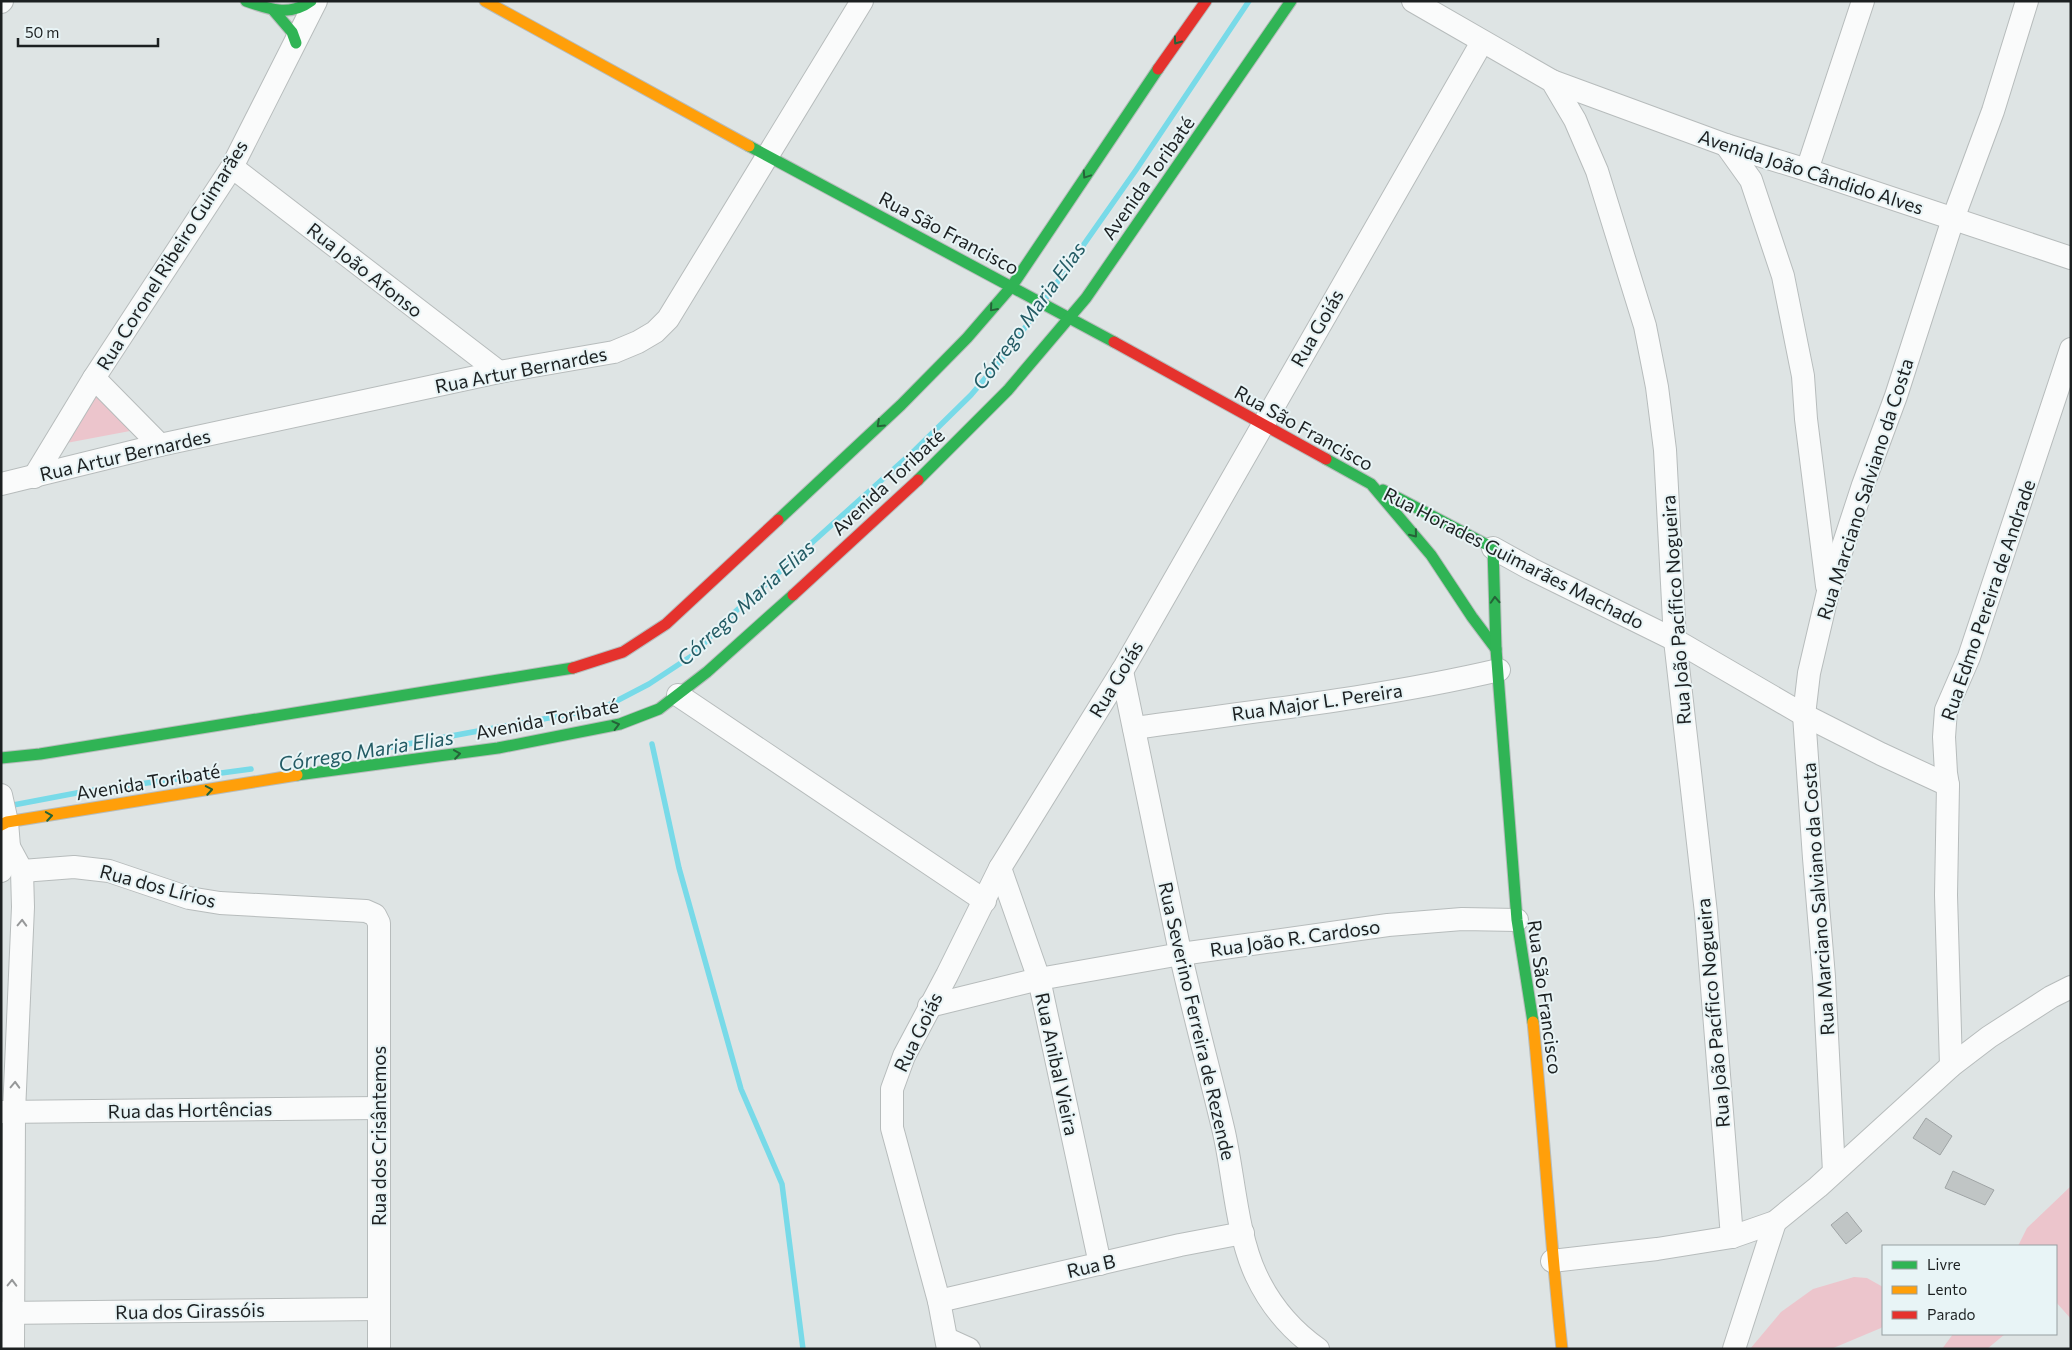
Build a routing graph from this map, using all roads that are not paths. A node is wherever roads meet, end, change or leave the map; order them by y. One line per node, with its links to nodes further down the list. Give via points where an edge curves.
1 (246, 1): 11 (street)
2 (311, 1): 11 (street, via 299,9)
3 (316, 1): 13 (street, Rua Coronel Ribeiro Guimarães)
4 (485, 1): 16 (street, Rua São Francisco)
5 (862, 1): 16 (street, Rua Artur Bernardes)
6 (1206, 1): 21 (street, one-way to 21)
7 (1291, 1): 22 (street, Avenida Toribaté)
8 (1413, 1): 12 (street, Rua João Pacífico Nogueira)
9 (1863, 1): 18 (street)
10 (2027, 1): 19 (street, Rua Marciano Salviano da Costa, via 1993,111)
11 (274, 11): 13 (street, via 292,32)
12 (1482, 42): 14 (street, Rua João Pacífico Nogueira); 26 (street, Rua Goiás)
13 (296, 43): 17 (street, Rua Coronel Ribeiro Guimarães)
14 (1552, 81): 15 (street, Avenida João Cândido Alves); 33 (street, Rua João Pacífico Nogueira, via 1576,120 1596,171 1645,326 1665,450)
15 (1726, 144): 18 (street, Avenida João Cândido Alves); 32 (street, via 1751,180 1783,276 1803,376)
16 (769, 157): 21 (street, Rua São Francisco); 24 (street, Rua Artur Bernardes, via 668,319 655,332 614,352)
17 (232, 167): 24 (street, Rua João Afonso); 25 (street, Rua Coronel Ribeiro Guimarães)
18 (1807, 170): 19 (street, Avenida João Cândido Alves)
19 (1953, 219): 20 (street, Avenida João Cândido Alves); 32 (street, Rua Marciano Salviano da Costa)
20 (2071, 258)
21 (1012, 286): 22 (street, Rua São Francisco); 39 (street, one-way to 39, via 967,338 901,405 666,624 624,652 571,669)
22 (1070, 319): 26 (street, Rua São Francisco); 36 (street, Avenida Toribaté, via 1008,390 926,473 715,666)
23 (2071, 349): 40 (street, Rua Edmo Pereira de Andrade, via 1969,657 1946,710 1944,737)
24 (499, 372): 27 (street, Rua Artur Bernardes)
25 (94, 378): 27 (street); 28 (street, Rua Coronel Ribeiro Guimarães)
26 (1262, 424): 30 (street, Rua São Francisco); 35 (street, Rua Goiás)
27 (160, 445): 28 (street, Rua Artur Bernardes)
28 (34, 477): 29 (street, Rua Artur Bernardes)
29 (1, 484)
30 (1371, 484): 31 (street, Rua Horades Guimarães Machado); 34 (street, Rua São Francisco, one-way to 34, via 1431,555)
31 (1493, 548): 33 (street, Rua Horades Guimarães Machado); 34 (street, Rua São Francisco, one-way to 31)
32 (1828, 592): 37 (street, Rua Marciano Salviano da Costa, via 1809,673)
33 (1675, 640): 37 (street, Rua Horades Guimarães Machado); 58 (street, Rua João Pacífico Nogueira, via 1706,913)
34 (1498, 660): 38 (street, Rua Major L. Pereira, via 1440,684); 45 (street, Rua São Francisco)
35 (1122, 671): 38 (street, Rua Severino Ferreira de Rezende); 42 (street, Rua Goiás)
36 (678, 695): 41 (street, Avenida Toribaté, one-way to 36, via 498,748 620,724 659,709); 44 (street)
37 (1804, 715): 40 (street, Rua Horades Guimarães Machado); 55 (street, Rua Marciano Salviano da Costa, via 1825,986)
38 (1134, 728): 48 (street, Rua Severino Ferreira de Rezende)
39 (1, 758)
40 (1948, 785): 52 (street, Rua Edmo Pereira de Andrade, via 1946,895)
41 (4, 813): 43 (street)
42 (1000, 868): 44 (street, Rua Goiás); 49 (street, Rua Anibal Vieira)
43 (12, 871): 46 (street, Rua dos Lírios, via 74,867 109,871 189,898 220,903 366,911 375,915); 47 (street, one-way to 43)
44 (985, 901): 51 (street, Rua Goiás)
45 (1517, 920): 48 (street, Rua João R. Cardoso, via 1462,919 1388,925); 59 (street, Rua São Francisco, via 1543,1118)
46 (379, 923): 53 (street, Rua dos Crisântemos)
47 (11, 951): 54 (street, one-way to 47)
48 (1181, 954): 49 (street, Rua João R. Cardoso); 57 (street, Rua Severino Ferreira de Rezende, via 1224,1131)
49 (1039, 979): 51 (street, Rua João R. Cardoso); 60 (street, Rua Anibal Vieira)
50 (2071, 987): 52 (street, via 1989,1037)
51 (929, 1006): 61 (street, Rua Goiás, via 892,1089 892,1128)
52 (1951, 1066): 55 (street)
53 (379, 1108): 54 (street, Rua das Hortências); 62 (street, Rua dos Crisântemos)
54 (8, 1112): 63 (street, one-way to 54)
55 (1834, 1172): 56 (street)
56 (1775, 1222): 58 (street); 70 (street)
57 (1242, 1233): 60 (street, Rua B); 65 (street, Rua Severino Ferreira de Rezende, via 1256,1274)
58 (1732, 1237): 59 (street)
59 (1552, 1261): 69 (street, Rua São Francisco)
60 (1100, 1264): 61 (street, Rua B)
61 (939, 1301): 64 (street, Rua Goiás)
62 (379, 1309): 63 (street, Rua dos Girassóis); 67 (street, Rua dos Crisântemos)
63 (7, 1313): 66 (street)
64 (947, 1344): 68 (street)
65 (1303, 1345)
66 (13, 1349)
67 (379, 1349)
68 (969, 1349)
69 (1562, 1349)
70 (1734, 1349)

